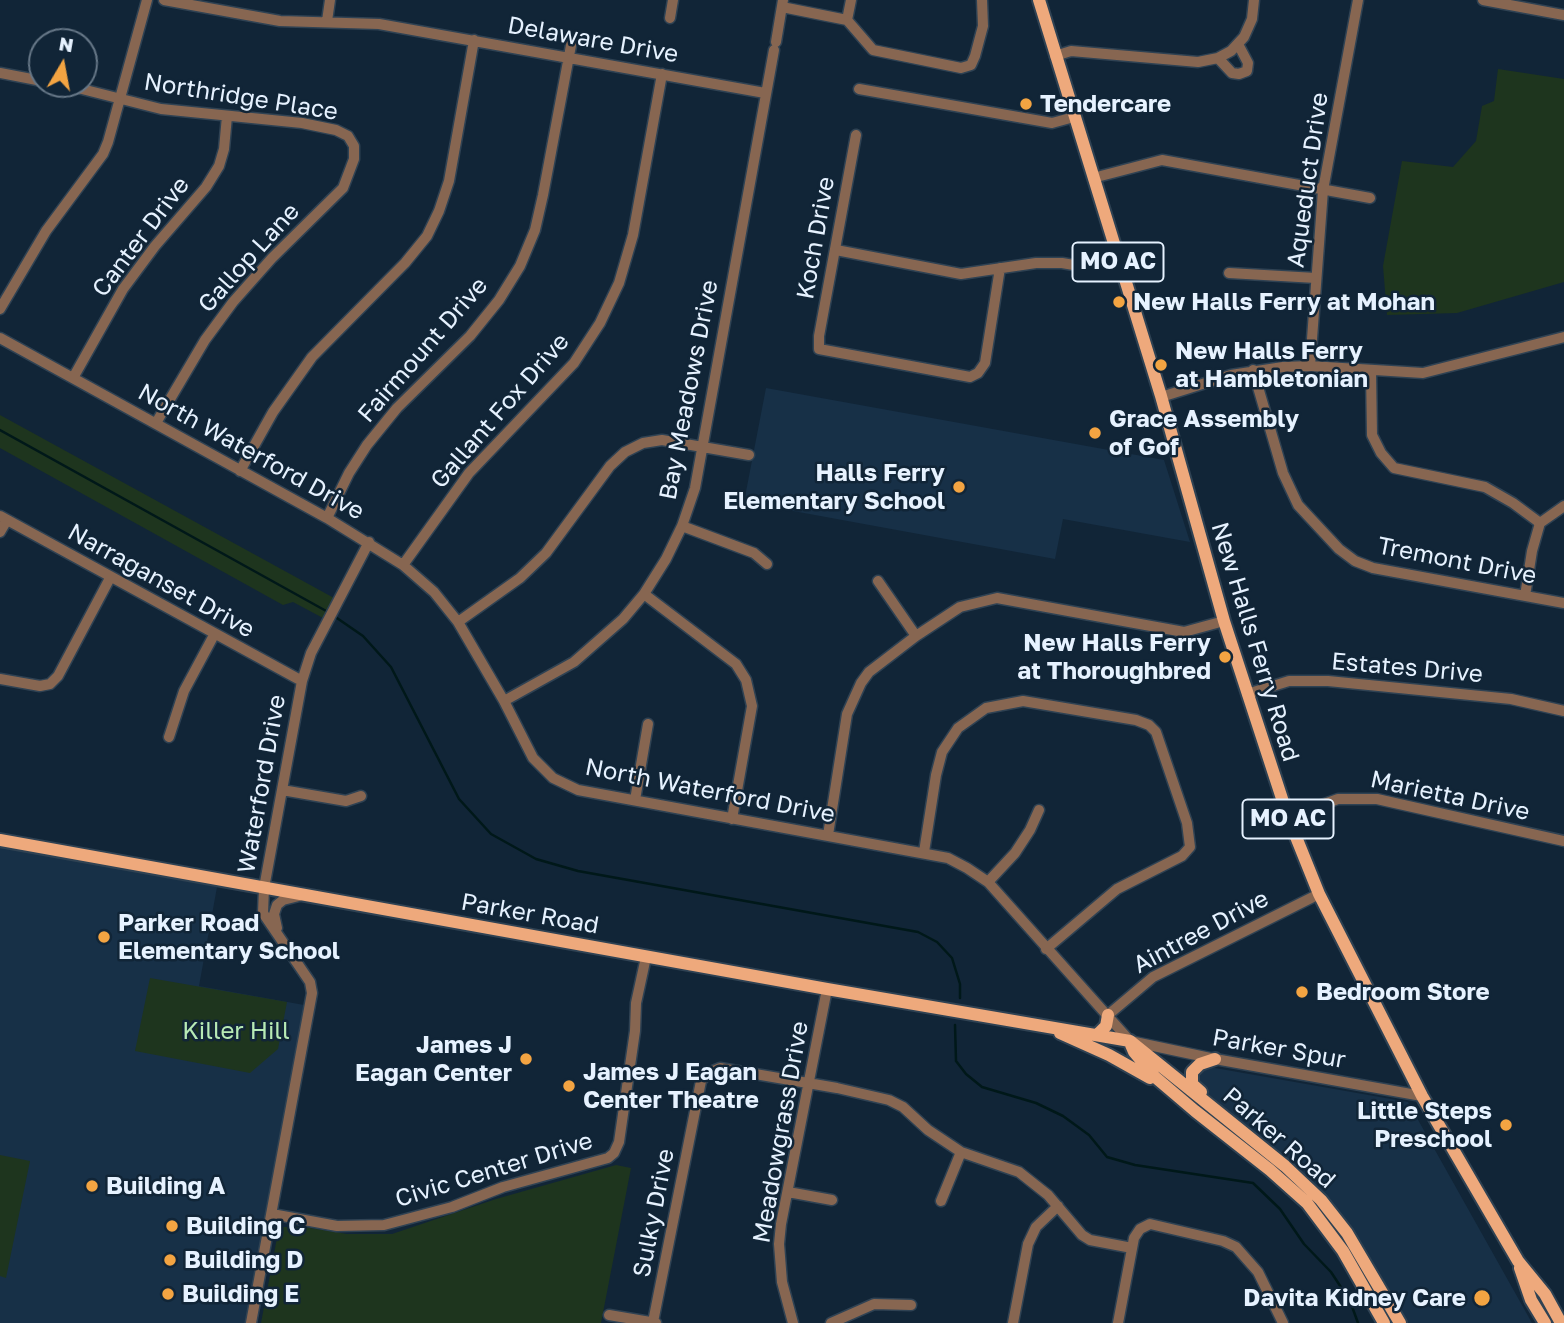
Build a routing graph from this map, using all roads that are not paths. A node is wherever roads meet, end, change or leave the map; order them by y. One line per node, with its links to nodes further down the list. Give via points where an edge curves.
1 (147, 0): 28 (street)
2 (164, 0): 15 (street, Delaware Drive, via 280,21)
3 (330, 0): 15 (street)
4 (673, 0): 13 (street)
5 (851, 0): 14 (street)
6 (982, 0): 14 (street, via 975,56 971,65 961,68 873,50)
7 (1039, 0): 19 (main road, New Halls Ferry Road / MO AC)
8 (1254, 0): 18 (street, via 1252,19)
9 (1358, 0): 34 (street, Aqueduct Drive)
10 (1483, 0): 12 (street)
11 (783, 4): 14 (street); 27 (street, Bay Meadows Drive)
12 (1564, 15)
13 (670, 18)
14 (847, 20)
15 (327, 21): 16 (street, Delaware Drive, via 380,24)
16 (474, 40): 20 (street, Delaware Drive); 52 (street, via 449,181 427,236 313,357 273,412)
17 (572, 40): 20 (street, Fairmount Drive)
18 (1238, 44): 21 (street); 21 (street, via 1247,71 1232,73)
19 (1055, 56): 21 (street, via 1071,51 1198,62); 30 (main road, New Halls Ferry Road / MO AC)
20 (568, 58): 23 (street, Delaware Drive); 55 (street, Fairmount Drive, via 535,230 520,266 470,336 397,408 367,445)
21 (1217, 58)
22 (0, 73): 24 (street)
23 (662, 74): 27 (street, Delaware Drive); 61 (street, Gallant Fox Drive, via 633,235 619,283 600,323 574,363 469,473)
24 (28, 78)
25 (859, 89): 30 (street, via 1052,123)
26 (98, 93): 28 (street, Northridge Place)
27 (765, 93): 50 (street, Bay Meadows Drive)
28 (121, 98): 29 (street, Northridge Place, via 161,109); 41 (street, via 103,154 46,231)
29 (227, 116): 32 (street, Northridge Place, via 336,130 348,136); 47 (street, Canter Drive, via 219,166 123,289)
30 (1074, 117): 33 (main road, New Halls Ferry Road / MO AC)
31 (856, 135): 36 (street, Koch Drive)
32 (354, 159): 49 (street, Gallop Lane, via 343,188 233,302)
33 (1093, 178): 34 (street, via 1162,160); 37 (main road, New Halls Ferry Road / MO AC)
34 (1323, 190): 35 (street); 40 (street, Aqueduct Drive)
35 (1370, 198)
36 (836, 250): 38 (street, via 961,274); 38 (street, Koch Drive, via 819,349 970,377 985,363)
37 (1120, 267): 38 (street, via 1103,270 1036,263); 48 (main road, New Halls Ferry Road / MO AC)
38 (1000, 268)
39 (1228, 273): 40 (street)
40 (1316, 278): 44 (street, Aqueduct Drive)
41 (0, 309)
42 (1564, 337): 46 (street, via 1423,373)
43 (0, 338): 47 (street, North Waterford Drive)
44 (1310, 366): 45 (street); 46 (street)
45 (1253, 370): 48 (street); 65 (street, Tremont Drive, via 1283,474 1298,505 1339,549 1373,568)
46 (1371, 371): 56 (street, via 1372,435 1394,468 1485,487)
47 (73, 379): 49 (street, North Waterford Drive)
48 (1161, 397): 67 (main road, New Halls Ferry Road / MO AC)
49 (156, 423): 52 (street, North Waterford Drive)
50 (703, 447): 51 (street); 57 (street, Bay Meadows Drive); 68 (street, via 662,440 625,452 546,553 520,578)
51 (749, 455)
52 (240, 471): 55 (street, North Waterford Drive)
53 (1564, 506): 56 (street)
54 (3, 518): 58 (street); 62 (street, Narraganset Drive)
55 (327, 518): 59 (street, North Waterford Drive)
56 (1540, 523): 65 (street)
57 (682, 526): 60 (street, via 754,553); 64 (street, Bay Meadows Drive)
58 (0, 532)
59 (369, 542): 61 (street, North Waterford Drive); 72 (street, Waterford Drive, via 311,653)
60 (767, 564)
61 (403, 565): 68 (street, North Waterford Drive, via 434,592)
62 (110, 578): 69 (street, Narraganset Drive); 71 (street, via 50,684)
63 (878, 581): 70 (street)
64 (644, 594): 74 (street, Bay Meadows Drive, via 574,662); 83 (street, via 736,664 746,680 752,706)
65 (1525, 596): 66 (street, Tremont Drive)
66 (1564, 603)
67 (1223, 621): 70 (street, via 1184,632 997,598 960,607); 73 (main road, New Halls Ferry Road / MO AC)
68 (458, 622): 74 (street, North Waterford Drive)
69 (214, 635): 72 (street, Narraganset Drive); 77 (street, via 184,691)
70 (916, 636): 84 (street, via 869,672 854,696)
71 (0, 679)
72 (302, 681): 78 (street, Waterford Drive)
73 (1247, 694): 75 (street, Estates Drive, via 1289,681 1328,681 1511,699); 82 (main road, New Halls Ferry Road / MO AC)
74 (504, 701): 80 (street, North Waterford Drive, via 533,758 553,778 578,790)
75 (1564, 710)
76 (648, 724): 80 (street)
77 (169, 737)
78 (282, 790): 79 (street, via 346,801); 89 (street, Waterford Drive)
79 (361, 796)
80 (635, 800): 83 (street, North Waterford Drive)
81 (1039, 810): 88 (street, via 1015,853)
82 (1288, 817): 86 (street, Marietta Drive, via 1338,799 1377,799); 90 (main road, New Halls Ferry Road / MO AC)
83 (732, 819): 84 (street, North Waterford Drive)
84 (828, 835): 87 (street, North Waterford Drive)
85 (0, 840): 89 (main road, Parker Road)
86 (1564, 841)
87 (924, 852): 88 (street, North Waterford Drive, via 967,867); 93 (street, via 942,752 958,728 986,708 1023,701 1149,725 1156,732 1187,822 1187,853 1117,889)
88 (988, 883): 93 (street, North Waterford Drive)
89 (264, 888): 91 (main road, Parker Road); 92 (street, Waterford Drive, via 263,913)
90 (1319, 894): 96 (street, Aintree Drive, via 1153,977); 103 (main road, New Halls Ferry Road / MO AC)
91 (305, 895): 92 (street, via 277,905 274,914); 94 (main road, Parker Road)
92 (279, 935): 110 (street, Waterford Drive, via 310,982 312,993)
93 (1046, 949): 96 (street, North Waterford Drive)
94 (646, 957): 95 (main road, Parker Road); 110 (street, Civic Center Drive, via 619,1142 608,1158 384,1225 337,1226)
95 (827, 989): 97 (main road, Parker Road); 101 (street, Meadowgrass Drive)
96 (1108, 1015): 98 (main road); 99 (street, North Waterford Drive)
97 (1054, 1028): 98 (main road, Parker Road); 102 (main road, Parker Road)
98 (1097, 1035): 99 (main road, Parker Road)
99 (1130, 1041): 100 (street, Parker Spur); 102 (main road, Parker Road, via 1147,1069); 104 (main road, Parker Road)
100 (1215, 1059): 103 (street, Parker Spur); 104 (main road, via 1192,1072 1192,1084)
101 (807, 1083): 105 (street, via 889,1100); 106 (street, Meadowgrass Drive); 115 (street, Sulky Drive, via 725,1068 703,1077)
102 (1177, 1096): 122 (main road, Parker Road, via 1307,1203 1343,1251)
103 (1422, 1096): 112 (main road, New Halls Ferry Road / MO AC)
104 (1231, 1122): 123 (main road, Parker Road, via 1321,1200 1347,1233)
105 (961, 1152): 108 (street); 109 (street, via 1018,1172)
106 (788, 1192): 107 (street); 117 (street, Meadowgrass Drive, via 779,1244 782,1282)
107 (832, 1200)
108 (940, 1201)
109 (1058, 1206): 111 (street, via 1090,1240); 119 (street, via 1036,1227 1028,1244)
110 (272, 1214): 116 (street, Waterford Drive)
111 (1132, 1248): 120 (street); 121 (street, via 1140,1229 1150,1224 1236,1247 1258,1272)
112 (1518, 1261): 124 (main road, New Halls Ferry Road / MO AC, via 1531,1300); 125 (main road, New Halls Ferry Road / MO AC)
113 (911, 1305): 118 (street, via 874,1304)
114 (609, 1315): 115 (street)
115 (655, 1322)
116 (251, 1323)
117 (793, 1323)
118 (831, 1323)
119 (1013, 1323)
120 (1118, 1323)
121 (1283, 1323)
122 (1384, 1323)
123 (1400, 1323)
124 (1545, 1323)
125 (1561, 1323)

